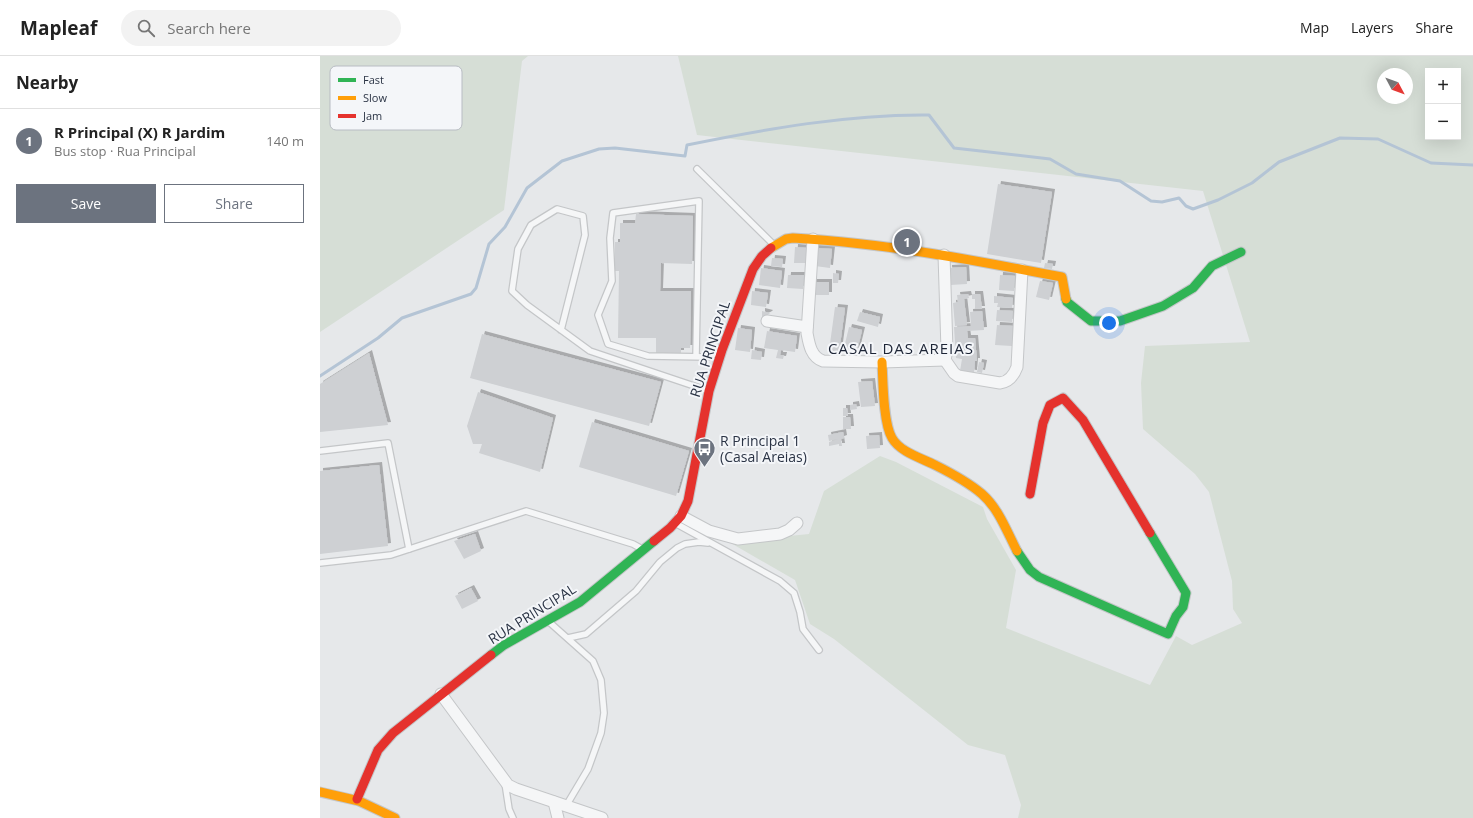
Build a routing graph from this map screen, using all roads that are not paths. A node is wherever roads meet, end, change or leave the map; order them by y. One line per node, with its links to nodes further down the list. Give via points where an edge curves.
1 (697, 169): 3 (lane)
2 (813, 239): 3 (street, RUA PRINCIPAL, via 792,238); 5 (street, RUA PRINCIPAL); 8 (street)
3 (774, 245): 10 (street, RUA PRINCIPAL, via 753,269)
4 (1241, 252): 6 (street, RUA PRINCIPAL, via 1212,266 1193,288 1163,306 1120,321 1091,322 1067,302 1062,277)
5 (944, 255): 6 (street, RUA PRINCIPAL); 12 (street, via 947,350)
6 (1022, 270): 12 (street, via 1017,367 1010,378 1000,383 958,376)
7 (767, 321): 8 (street)
8 (807, 327): 13 (street, via 809,346 819,360)
9 (561, 330): 9 (lane, via 512,291 518,249 531,225 557,209 583,216 585,235); 14 (lane, via 590,351)
10 (722, 350): 11 (lane, via 708,357); 14 (street, RUA PRINCIPAL)
11 (696, 357): 11 (lane, via 648,356 608,344 598,315 612,281 610,238 613,213 699,201)
12 (945, 360): 13 (street)
13 (882, 362): 16 (street, via 887,426 900,447 968,483 986,498 993,506 1020,558 1033,573 1168,634 1183,607 1186,593 1083,420 1063,398 1050,406 1043,423)
14 (709, 391): 17 (street, RUA PRINCIPAL, via 688,501)
15 (320, 451): 20 (lane, via 388,443)
16 (1030, 494)
17 (678, 520): 18 (street, via 738,539 780,534); 19 (lane); 21 (street, RUA PRINCIPAL)
18 (797, 523)
19 (713, 544): 24 (lane, via 699,542 677,548 660,562 636,592 586,634); 25 (lane, via 780,582 794,593 803,629)
20 (409, 549): 21 (lane, via 526,511); 22 (lane, via 391,555)
21 (643, 549): 23 (street, RUA PRINCIPAL, via 580,602)
22 (320, 563)
23 (548, 621): 24 (lane); 26 (street, RUA PRINCIPAL, via 504,645)
24 (568, 638): 31 (lane, via 593,661 601,680 604,713 601,733 588,769)
25 (819, 650)
26 (441, 694): 27 (street); 29 (street, RUA PRINCIPAL, via 382,745)
27 (505, 781): 30 (street, via 516,789); 33 (lane, via 509,809)
28 (320, 792): 29 (street)
29 (357, 799): 32 (street)
30 (554, 802): 31 (street); 34 (street)
31 (566, 806): 35 (street)
32 (395, 818)
33 (513, 818)
34 (558, 818)
35 (602, 818)

